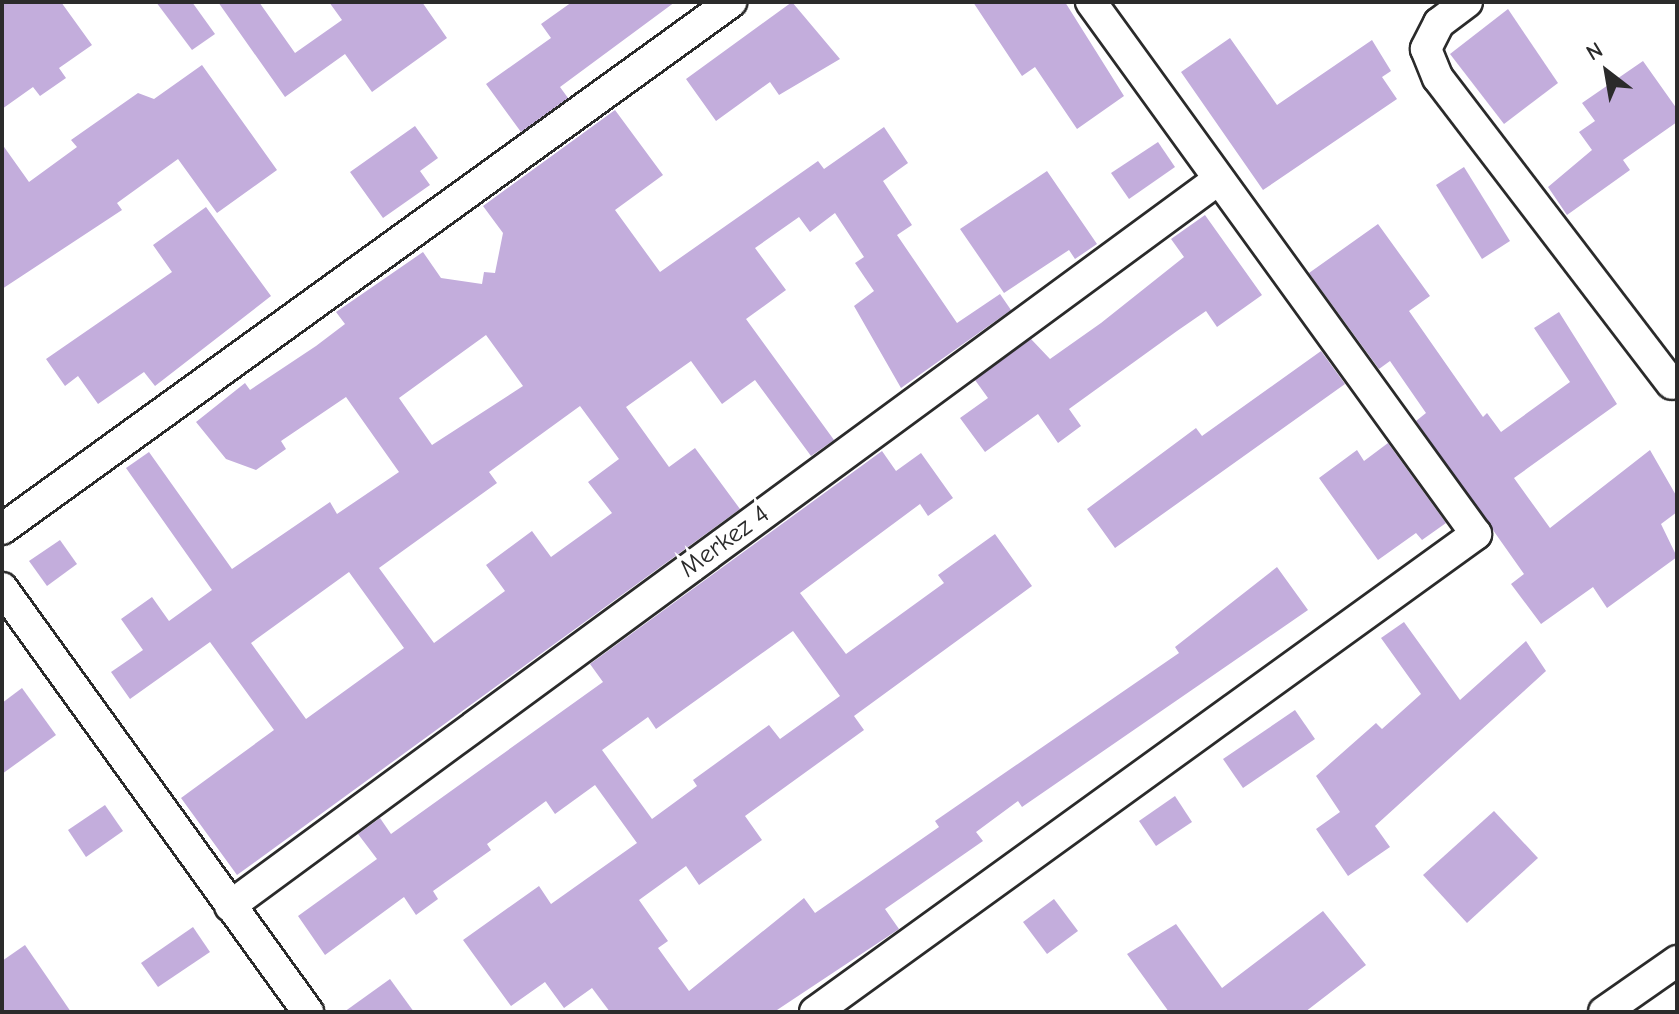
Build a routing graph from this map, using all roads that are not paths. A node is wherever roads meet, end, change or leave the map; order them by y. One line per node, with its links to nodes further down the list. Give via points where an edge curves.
1 (731, 2): 6 (street)
2 (1091, 2): 4 (street)
3 (1467, 2): 5 (street, via 1439,23 1426,49 1438,78)
4 (1219, 179): 8 (street, Merkez 4); 11 (street, via 1476,534)
5 (1675, 385)
6 (2, 529)
7 (2, 588): 8 (street)
8 (230, 906): 10 (street)
9 (1677, 961): 12 (street)
10 (308, 1012)
11 (815, 1012)
12 (1604, 1012)

